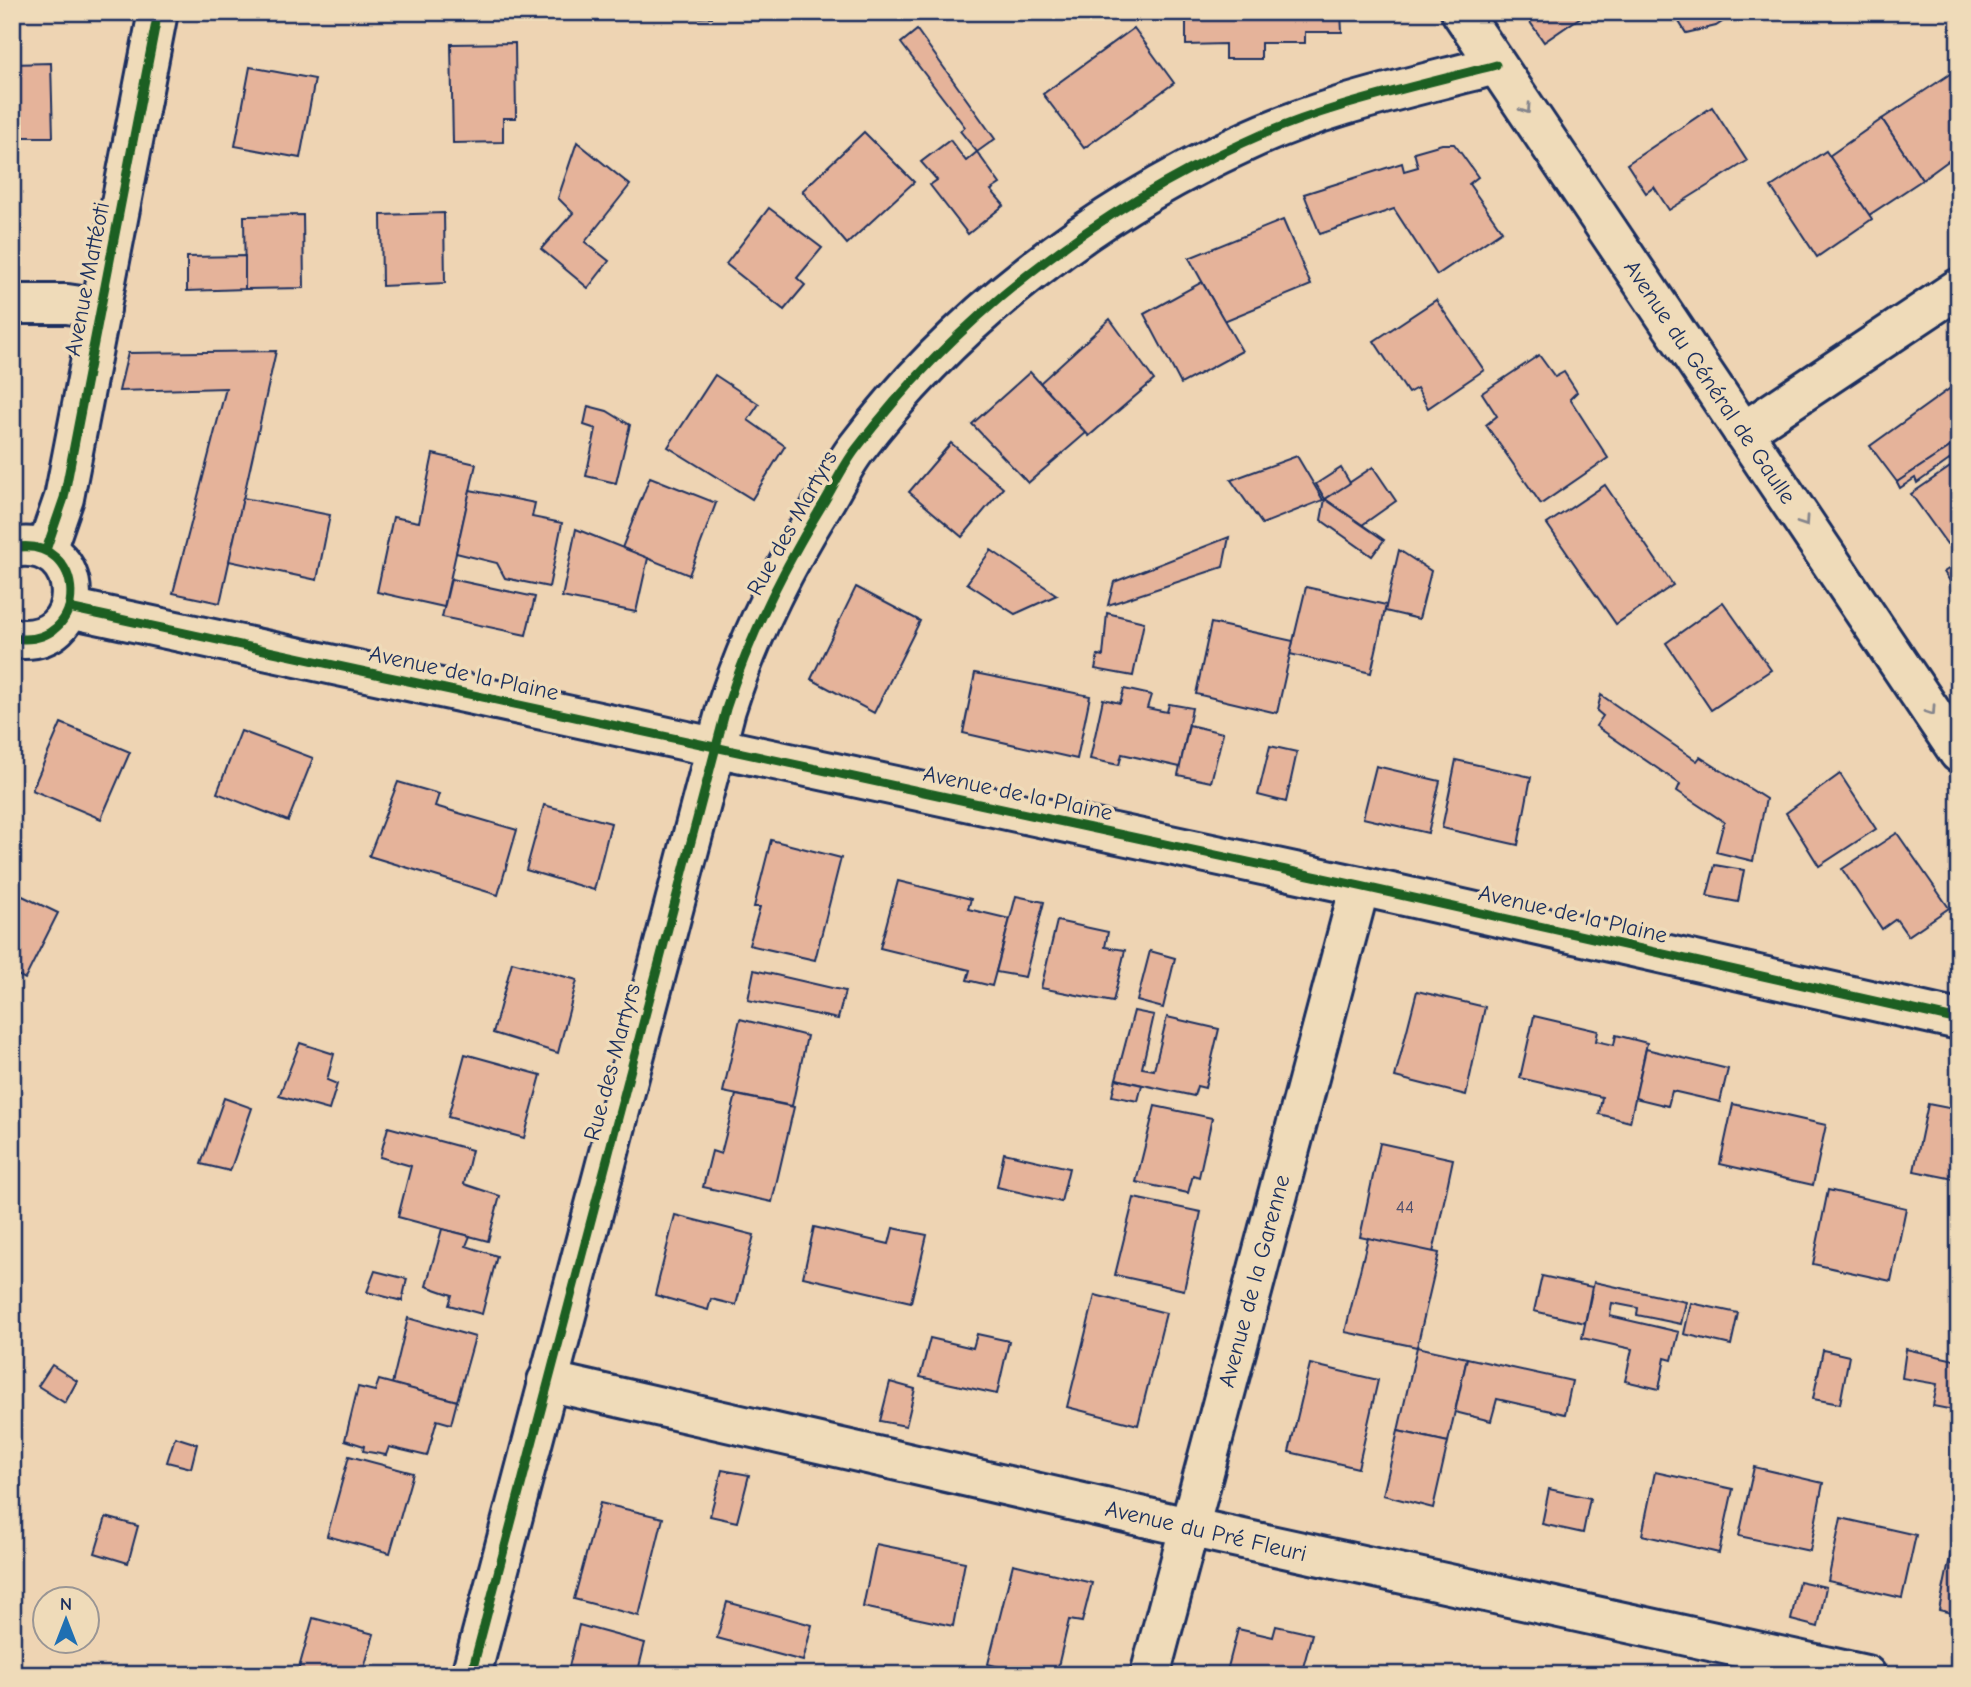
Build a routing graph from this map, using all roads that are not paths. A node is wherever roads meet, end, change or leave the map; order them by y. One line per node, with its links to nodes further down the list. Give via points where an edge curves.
1 (158, 12): 6 (street, Avenue Mattéoti)
2 (1461, 12): 3 (street, Avenue du Général de Gaulle)
3 (1496, 65): 7 (street, Avenue du Général de Gaulle, one-way to 7); 12 (street, Rue des Martyrs, via 1354,103 1245,142 1140,194 1044,263 941,351 855,450 790,559 740,664)
4 (1959, 288): 7 (street)
5 (12, 304): 6 (street, via 67,304)
6 (101, 310): 8 (street, Avenue Mattéoti, via 64,498)
7 (1744, 432): 13 (street, Avenue du Général de Gaulle, one-way to 13)
8 (29, 549): 9 (street, via 57,558 71,582)
9 (69, 608): 10 (street, via 53,631 27,640); 12 (street, Avenue de la Plaine)
10 (13, 638): 11 (street)
11 (12, 668)
12 (715, 748): 14 (street, Avenue de la Plaine); 16 (street, Rue des Martyrs)
13 (1959, 753)
14 (1360, 886): 15 (street, Avenue de la Plaine); 17 (street, Avenue de la Garenne)
15 (1959, 1020)
16 (547, 1381): 17 (street, Avenue du Pré Fleuri); 18 (street, Rue des Martyrs)
17 (1188, 1527): 19 (street, Avenue de la Garenne); 20 (street, Avenue du Pré Fleuri)
18 (471, 1675)
19 (1150, 1675)
20 (1866, 1675)

